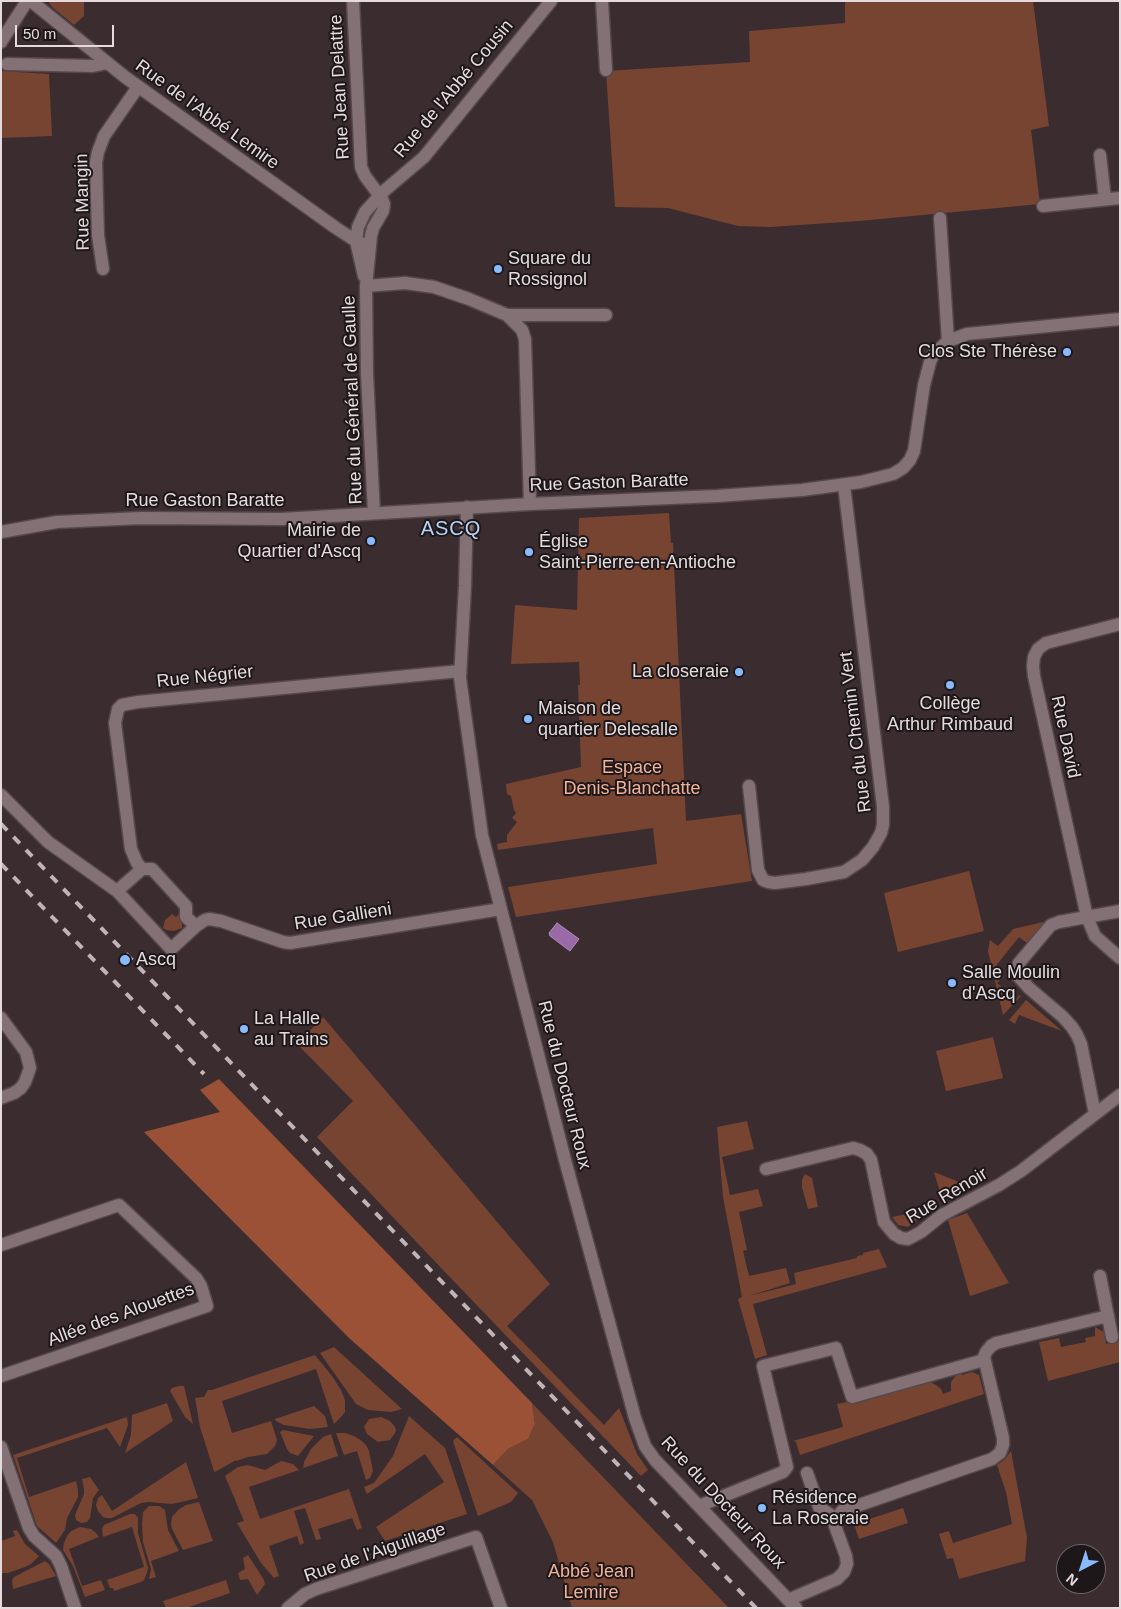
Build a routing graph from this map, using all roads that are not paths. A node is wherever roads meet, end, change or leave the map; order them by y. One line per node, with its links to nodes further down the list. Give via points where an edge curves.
1 (27, 1): 6 (street)
2 (31, 1): 8 (street, Rue de l'Abbé Lemire)
3 (353, 1): 12 (street, Rue Jean Delattre, via 361,167)
4 (551, 1): 12 (street, Rue de l'Abbé Cousin, via 424,157)
5 (602, 1): 9 (street)
6 (1, 42)
7 (7, 64): 8 (street)
8 (107, 64): 10 (street, Rue de l'Abbé Lemire)
9 (606, 70)
10 (138, 87): 17 (street, Rue de l'Abbé Lemire); 19 (street, Rue Mangin, via 104,136 96,162 98,235)
11 (1100, 155): 14 (street)
12 (380, 195): 17 (street, Rue du Général de Gaulle, via 363,215); 18 (street, Rue du Général de Gaulle, via 384,206 373,228)
13 (1120, 198): 14 (street)
14 (1106, 199): 15 (street)
15 (1043, 206)
16 (940, 218): 24 (street)
17 (356, 241): 18 (street, Rue de l'Abbé Lemire); 20 (street, Rue du Général de Gaulle)
18 (369, 246): 20 (street, Rue du Général de Gaulle)
19 (103, 269)
20 (372, 286): 22 (street, via 405,283 434,287); 28 (street, Rue du Général de Gaulle, via 367,374)
21 (606, 314): 22 (street)
22 (507, 315): 26 (street, via 522,330 525,340)
23 (1120, 320): 24 (street, Rue Gaston Baratte, via 966,334)
24 (948, 341): 25 (street, Rue Gaston Baratte, via 930,362 914,451 908,463 893,474)
25 (844, 485): 26 (street, Rue Gaston Baratte, via 707,496); 32 (street, Rue du Chemin Vert, via 883,807 881,833 862,860 844,872 768,882 763,880 758,870)
26 (530, 504): 27 (street, Rue Gaston Baratte)
27 (467, 507): 28 (street, Rue Gaston Baratte); 31 (street, Rue du Docteur Roux)
28 (374, 514): 29 (street, Rue Gaston Baratte, via 269,520 125,518 57,522)
29 (1, 532)
30 (1120, 624): 38 (street, Rue David, via 1046,643 1034,657 1034,676)
31 (460, 671): 34 (street, Rue Négrier, via 122,705 118,709 116,723 131,849); 36 (street, Rue du Docteur Roux, via 482,835)
32 (749, 786)
33 (1, 795): 35 (street, via 48,842)
34 (142, 869): 35 (street); 39 (street, via 152,869 186,906 186,917)
35 (117, 891): 39 (street, via 172,949)
36 (501, 909): 39 (street, Rue Gallieni, via 290,943 214,919); 54 (street, Rue du Docteur Roux, via 635,1418 649,1453)
37 (1120, 911): 38 (street)
38 (1087, 917): 40 (street, Rue David, via 1095,936); 44 (street, via 1051,925 1019,963 1017,970 1028,988 1062,1017 1077,1035)
39 (196, 926)
40 (1120, 958)
41 (1, 1018): 43 (street, via 26,1052 30,1068 21,1088)
42 (1120, 1095): 44 (street, Rue Renoir)
43 (1, 1098)
44 (1094, 1114): 45 (street, Rue Renoir, via 1021,1171 942,1215 908,1239 894,1234 884,1222 871,1160 860,1150 853,1148)
45 (766, 1169)
46 (1, 1245): 51 (street, Allée des Alouettes, via 119,1205 196,1278 207,1306)
47 (1100, 1276): 48 (street)
48 (1108, 1316): 49 (street); 50 (street, via 996,1343 986,1352)
49 (1112, 1337)
50 (984, 1360): 54 (street, via 852,1397 836,1348 763,1366 787,1468); 55 (street, via 1003,1438 998,1456 845,1509)
51 (1, 1376)
52 (1, 1447): 57 (street, via 29,1528 56,1556)
53 (807, 1473): 55 (street, via 819,1507)
54 (699, 1506): 56 (street, Rue du Docteur Roux)
55 (836, 1519): 56 (street, via 835,1526 846,1556 844,1572)
56 (792, 1604)
57 (75, 1608)
58 (288, 1608): 59 (street, Rue de l'Aiguillage, via 316,1589 476,1536)
59 (501, 1608)

